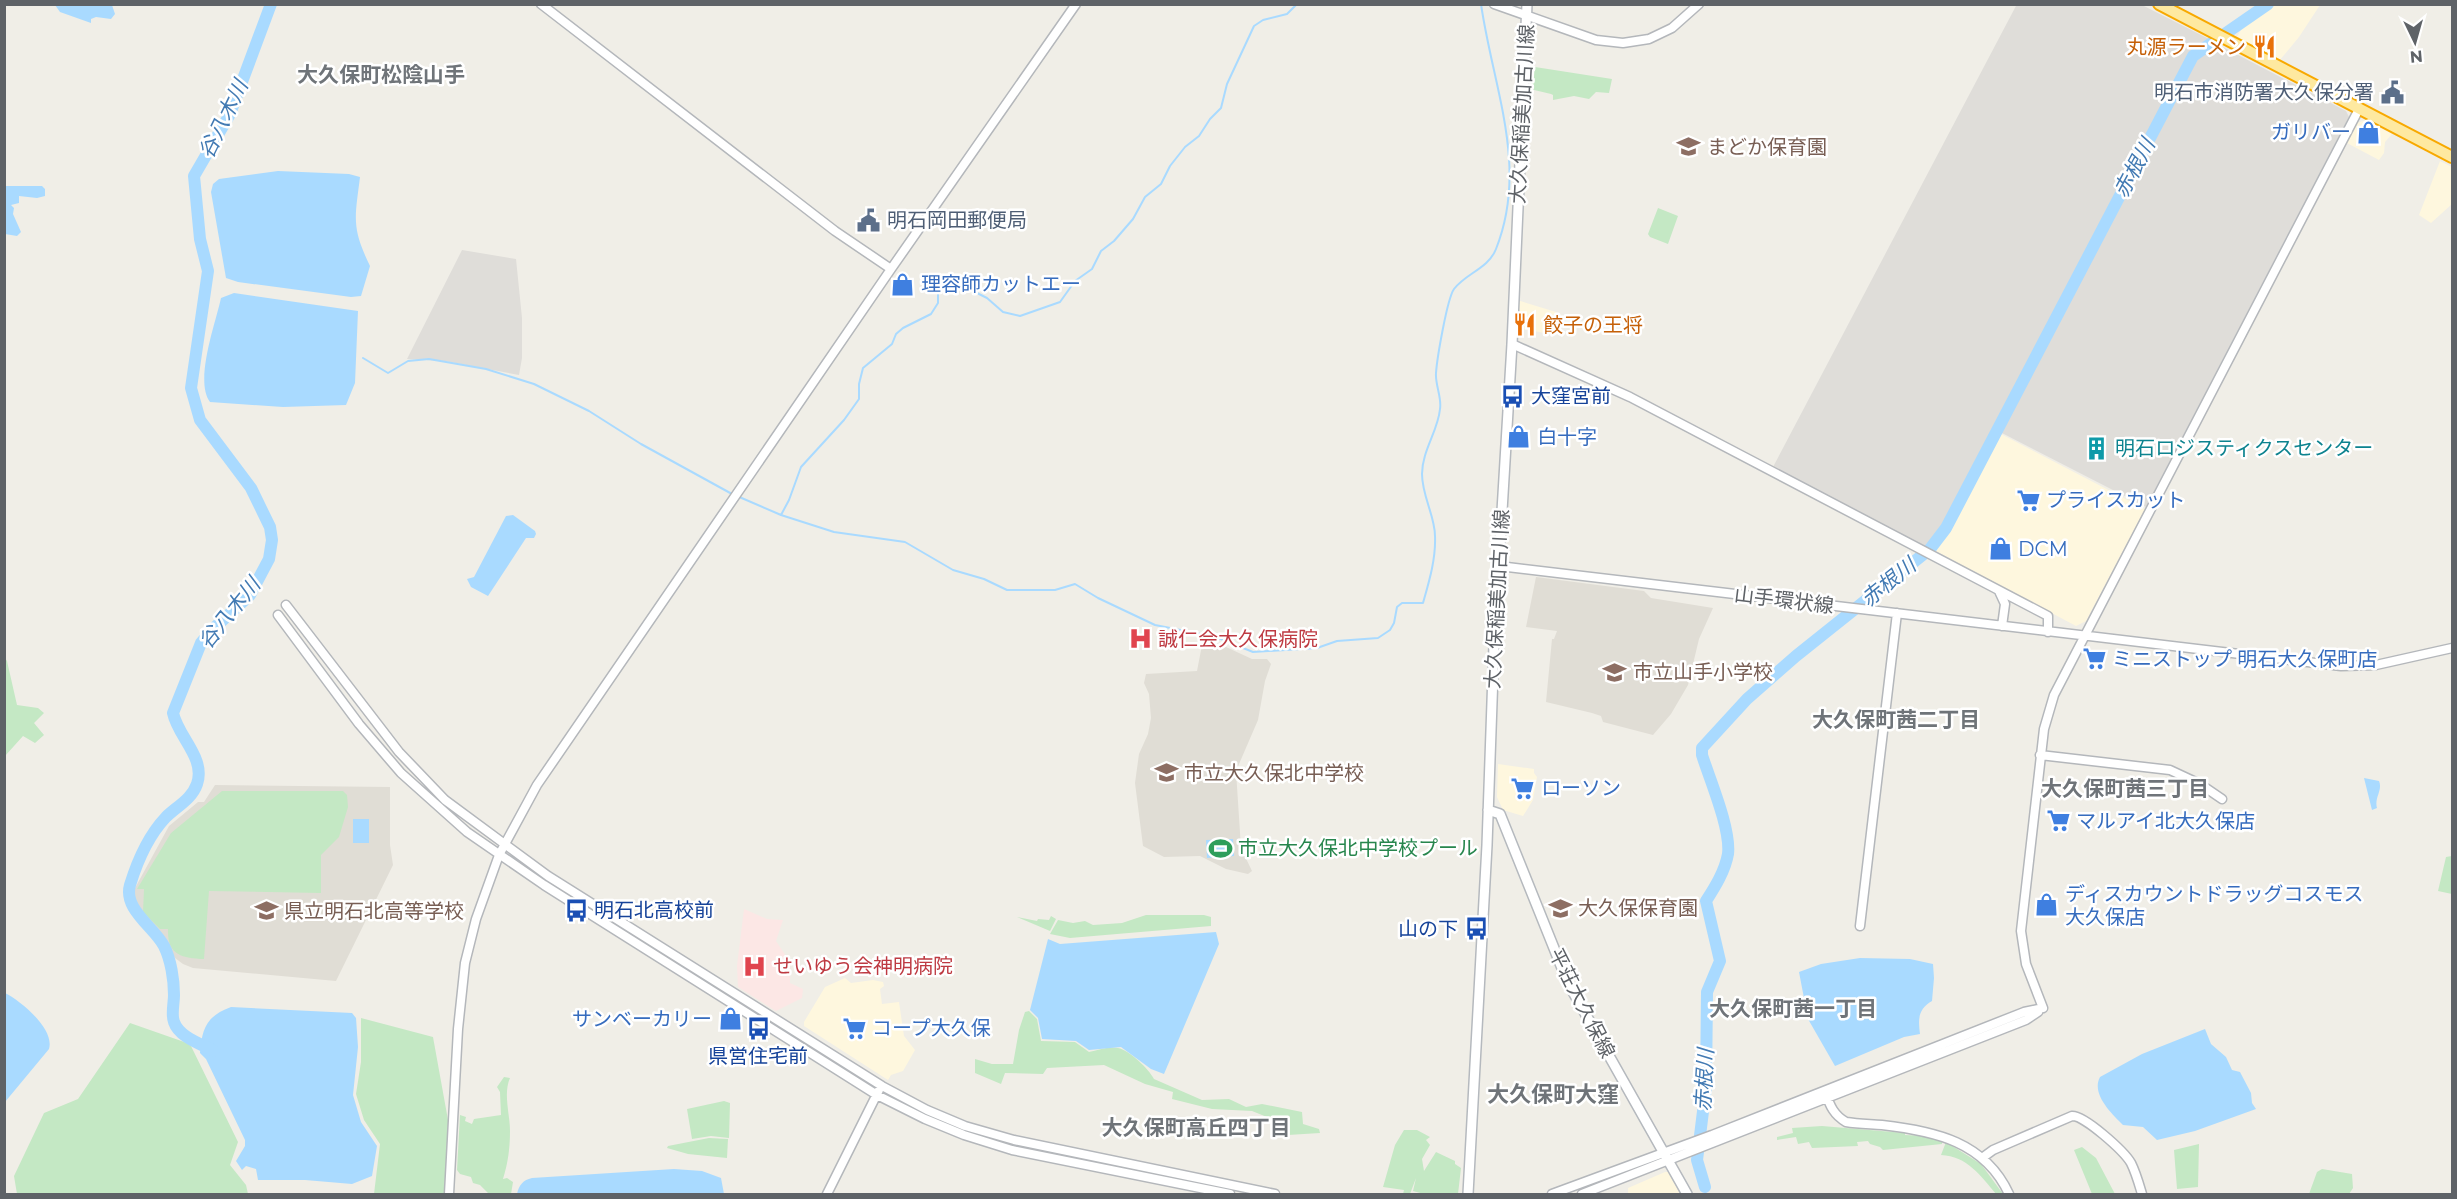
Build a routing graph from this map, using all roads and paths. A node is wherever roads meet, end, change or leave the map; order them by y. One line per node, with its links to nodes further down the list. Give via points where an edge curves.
1 (541, 4): 10 (street)
2 (1076, 4): 10 (street)
3 (1494, 4): 7 (street)
4 (1527, 4): 7 (main road, 大久保稲美加古川線)
5 (1699, 4): 7 (street, via 1672,28 1649,39 1623,43 1596,40)
6 (2159, 4): 8 (highway)
7 (1527, 16): 11 (main road, 大久保稲美加古川線)
8 (2359, 109): 9 (highway); 19 (street)
9 (2452, 157)
10 (891, 269): 24 (street, via 537,785)
11 (1512, 344): 12 (main road, 大久保稲美加古川線); 13 (street, via 1630,397)
12 (1499, 566): 15 (street, 山手環状線); 23 (main road, 大久保稲美加古川線)
13 (1998, 590): 17 (street, via 2005,604); 18 (street, via 2048,616)
14 (286, 605): 24 (street, via 411,766 445,800)
15 (1898, 614): 17 (street, 山手環状線); 26 (street)
16 (278, 615): 25 (street, via 359,724 401,773 442,812)
17 (2002, 626): 18 (street, 山手環状線)
18 (2048, 632): 19 (street, 山手環状線)
19 (2085, 637): 20 (street, 山手環状線, via 2341,666 2376,665); 21 (street, via 2054,694)
20 (2452, 648)
21 (2040, 755): 22 (street, via 2170,770); 29 (street, via 2021,931 2026,964 2043,1008 2026,1020)
22 (2222, 799)
23 (1488, 810): 30 (main road, 平荘大久保線, via 1500,814 1568,984); 37 (main road, 大久保稲美加古川線)
24 (503, 845): 25 (street); 27 (street)
25 (499, 855): 28 (street); 33 (street, via 465,963)
26 (1860, 926)
27 (882, 1086): 28 (street); 32 (street, via 946,1118 1004,1138)
28 (877, 1095): 32 (street, via 964,1135 1012,1150); 34 (street)
29 (1826, 1095): 30 (street); 31 (street, via 1845,1122 1939,1134)
30 (1666, 1158): 38 (street); 39 (street); 40 (main road, 平荘大久保線)
31 (1982, 1158): 41 (street); 42 (street, via 2078,1116 2130,1161)
32 (1186, 1186): 35 (street); 36 (street)
33 (449, 1194)
34 (827, 1194)
35 (1230, 1194)
36 (1275, 1194)
37 (1468, 1194)
38 (1552, 1194)
39 (1582, 1194)
40 (1687, 1194)
41 (2009, 1194)
42 (2142, 1194)

